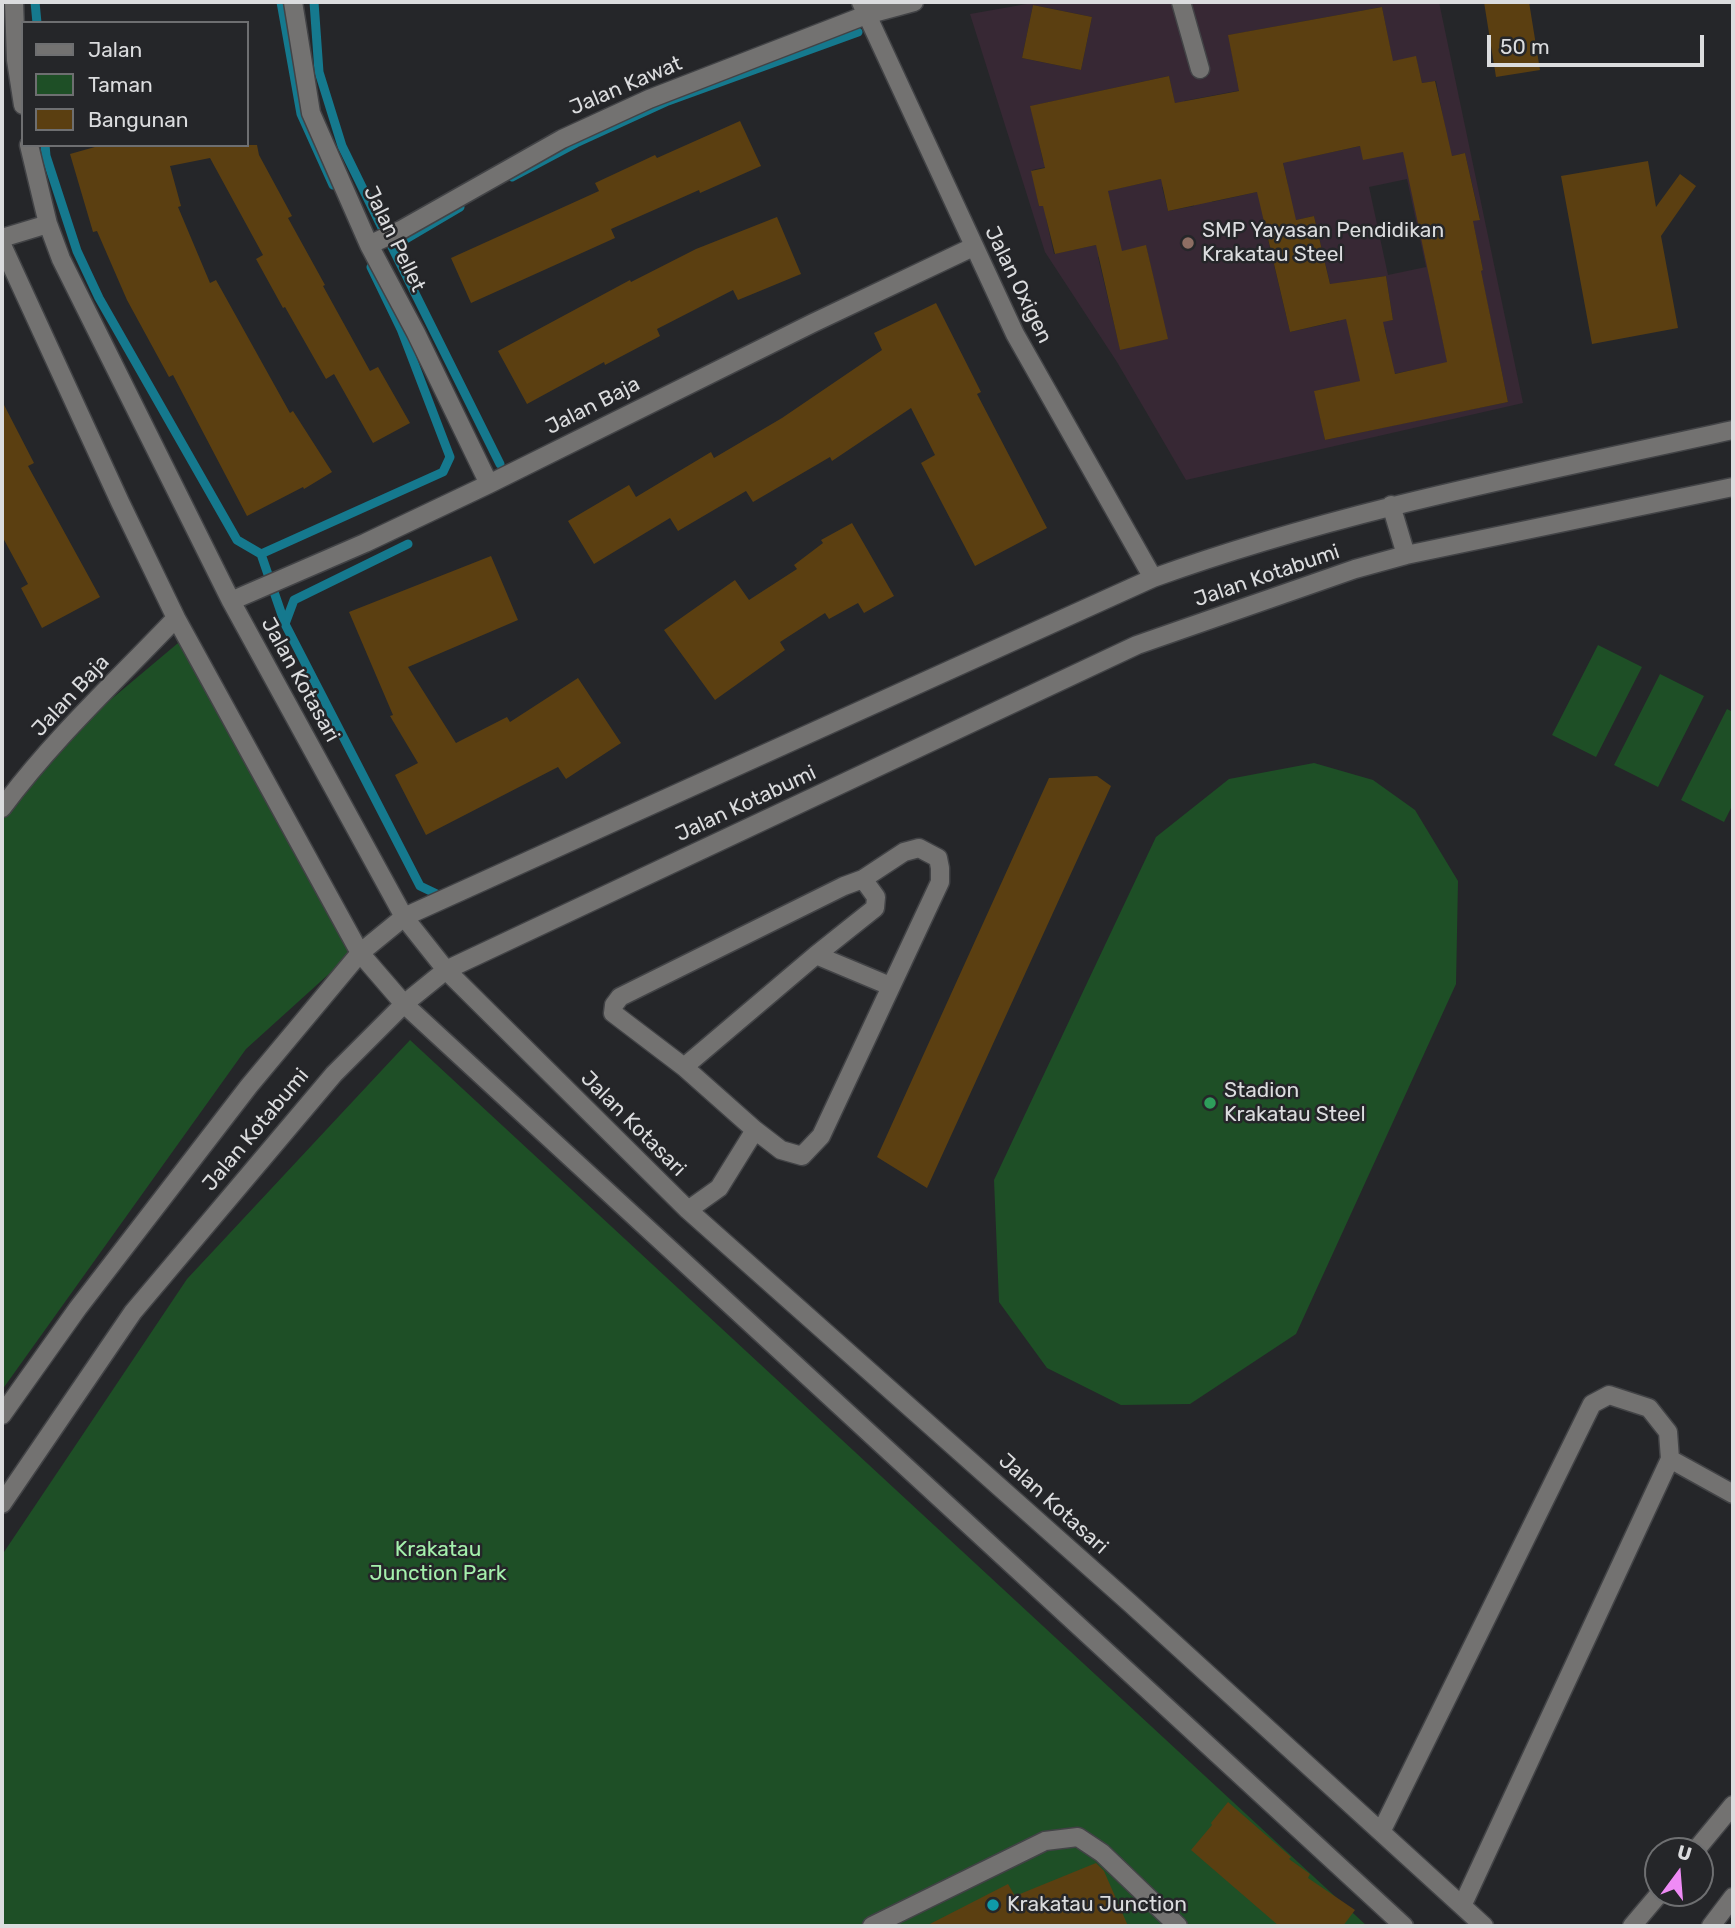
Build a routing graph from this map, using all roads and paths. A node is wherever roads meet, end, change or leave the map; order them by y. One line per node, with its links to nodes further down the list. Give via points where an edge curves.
1 (14, 2): 7 (street)
2 (293, 2): 11 (street, Jalan Pellet, via 311,113)
3 (914, 2): 5 (street, Jalan Kawat)
4 (1181, 2): 6 (street)
5 (863, 8): 11 (street, Jalan Kawat, via 562,139); 13 (street, Jalan Oxigen)
6 (1200, 68)
7 (21, 92)
8 (29, 147): 9 (street, Jalan Kotasari)
9 (48, 224): 10 (street); 20 (street, Jalan Kotasari, via 61,259)
10 (2, 239)
11 (382, 239): 15 (street, Jalan Pellet, via 416,333)
12 (2, 245): 21 (street)
13 (973, 247): 15 (street, Jalan Baja); 19 (street, Jalan Oxigen, via 1015,334)
14 (1733, 429): 17 (street, Jalan Kotabumi)
15 (489, 484): 20 (street, Jalan Baja)
16 (1733, 487): 18 (street, Jalan Kotabumi)
17 (1391, 505): 18 (street); 19 (street, Jalan Kotabumi, via 1218,554)
18 (1406, 555): 27 (street, Jalan Kotabumi, via 1137,645)
19 (1153, 578): 24 (street, Jalan Kotabumi)
20 (235, 598): 24 (street, Jalan Kotasari)
21 (176, 618): 22 (street, Jalan Baja); 25 (street)
22 (2, 808)
23 (863, 878): 26 (street, via 876,897 875,908); 28 (street, via 904,852 919,848 937,858 940,868 940,882); 30 (street, via 621,997 613,1013)
24 (404, 917): 25 (street, Jalan Kotabumi); 27 (street, Jalan Kotasari)
25 (360, 953): 29 (street); 33 (street, Jalan Kotabumi, via 241,1097 78,1308)
26 (816, 955): 28 (street); 30 (street)
27 (446, 970): 29 (street, Jalan Kotabumi); 32 (street, Jalan Kotasari)
28 (890, 986): 31 (street, via 821,1136 802,1156 781,1150)
29 (404, 1004): 36 (street, Jalan Kotabumi, via 334,1074 133,1312); 45 (street)
30 (684, 1067): 31 (street)
31 (755, 1130): 32 (street, via 719,1188)
32 (688, 1210): 38 (street, Jalan Kotasari)
33 (2, 1415)
34 (1670, 1459): 35 (street); 38 (street, via 1668,1432 1649,1408 1609,1395 1591,1404); 41 (street)
35 (1733, 1494)
36 (2, 1504)
37 (1733, 1805): 39 (street)
38 (1381, 1832): 41 (street, Jalan Kotasari)
39 (1707, 1837)
40 (1733, 1896): 48 (street)
41 (1462, 1906): 46 (street, Jalan Kotasari)
42 (1648, 1907): 47 (street)
43 (872, 1926): 44 (street, via 1045,1841 1078,1837 1102,1853)
44 (1178, 1926)
45 (1404, 1926)
46 (1484, 1926)
47 (1632, 1926)
48 (1711, 1926)

